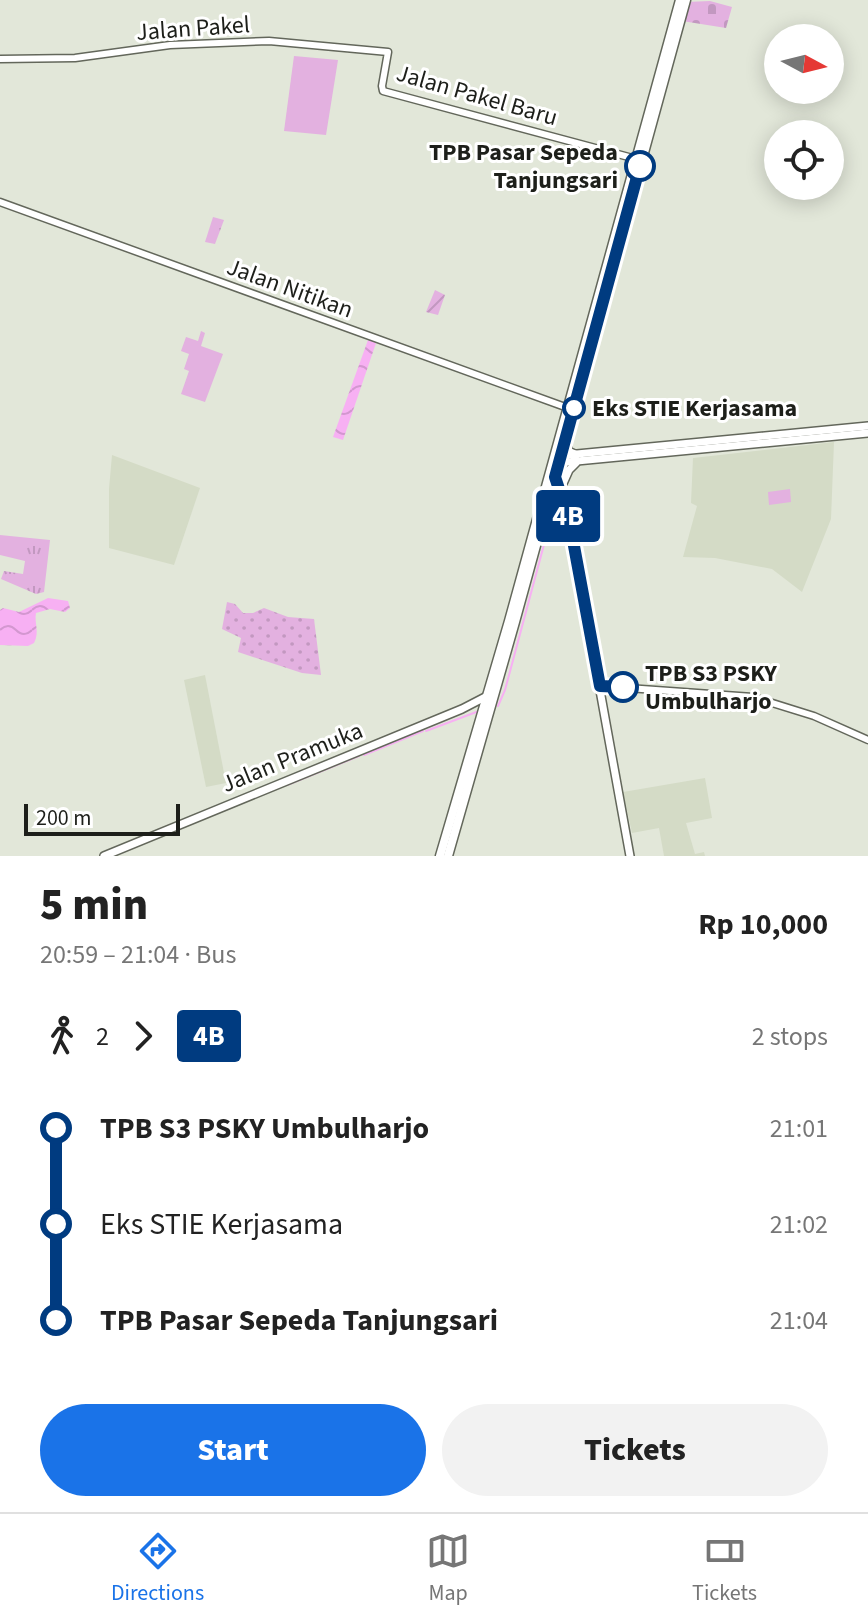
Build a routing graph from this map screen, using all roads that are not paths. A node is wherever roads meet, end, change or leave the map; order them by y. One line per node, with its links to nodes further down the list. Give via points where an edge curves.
1 (683, 0): 4 (main road)
2 (388, 52): 3 (street, Jalan Pakel, via 260,41 154,46 75,58); 4 (street, Jalan Pakel Baru, via 383,91)
3 (0, 59)
4 (639, 159): 6 (main road); 10 (main road)
5 (0, 202): 6 (street, Jalan Nitikan)
6 (568, 408): 12 (main road)
7 (868, 426): 9 (main road)
8 (868, 433): 9 (main road)
9 (758, 441): 11 (main road)
10 (565, 442): 11 (main road); 12 (main road)
11 (576, 459): 12 (main road); 13 (main road)
12 (555, 465): 13 (main road); 15 (main road); 16 (main road)
13 (561, 489): 14 (main road)
14 (566, 507): 15 (main road); 17 (main road)
15 (546, 510): 16 (main road)
16 (512, 622): 18 (main road)
17 (600, 686): 19 (street, via 753,697); 23 (main road)
18 (491, 695): 20 (main road, Jalan Pramuka); 21 (main road); 22 (main road)
19 (868, 740)
20 (104, 856)
21 (440, 856)
22 (448, 856)
23 (630, 856)

